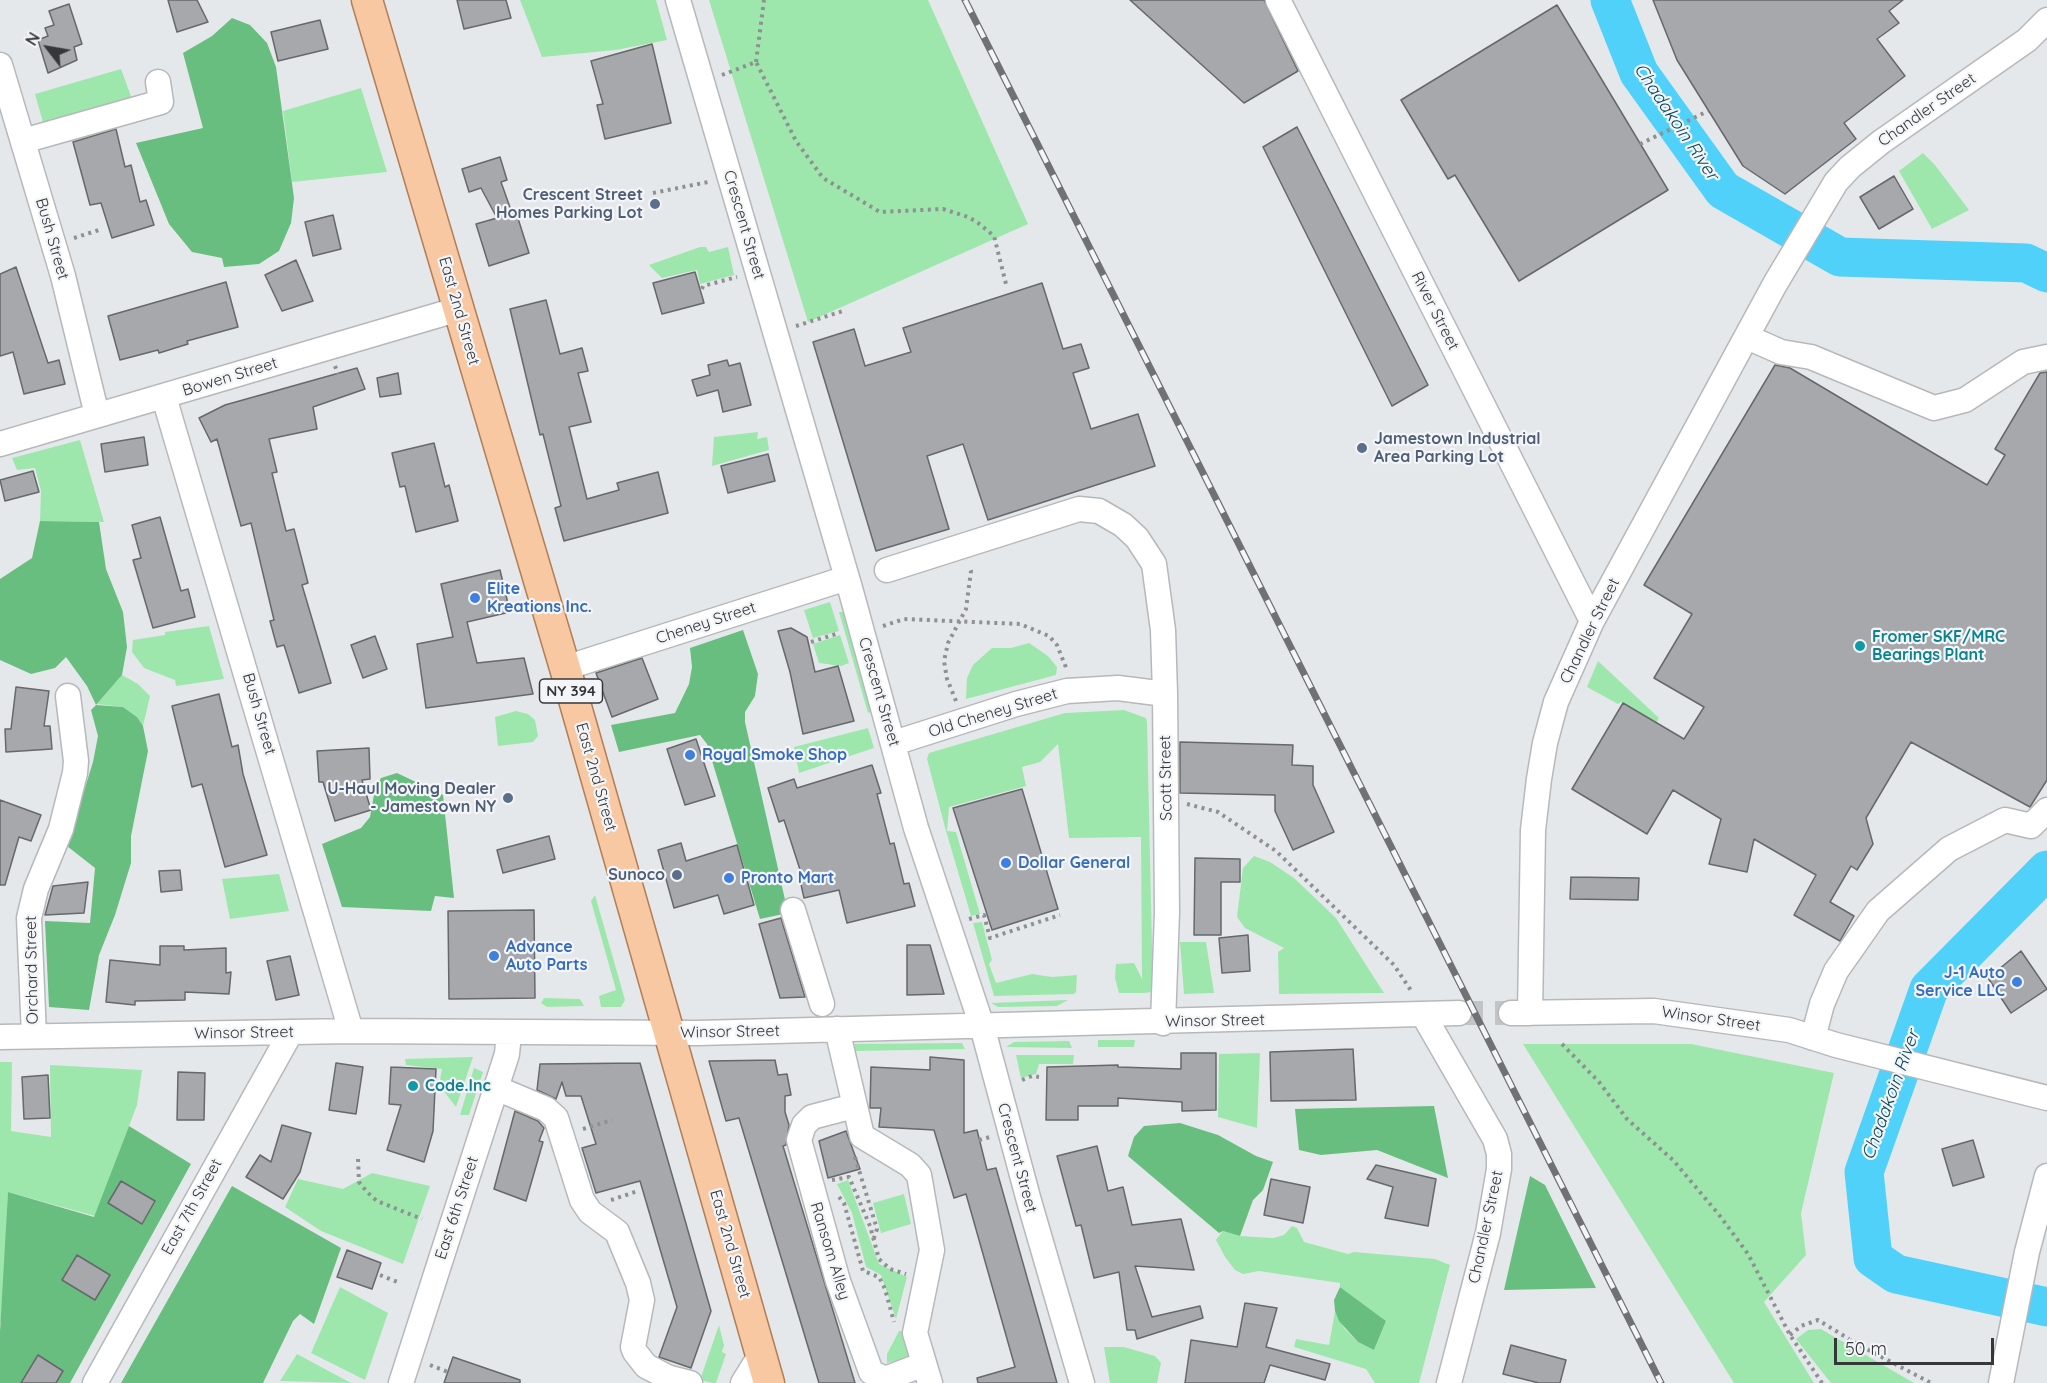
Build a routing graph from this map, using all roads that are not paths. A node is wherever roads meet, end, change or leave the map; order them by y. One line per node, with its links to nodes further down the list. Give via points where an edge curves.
1 (367, 0): 10 (main road, East 2nd Street / NY 394)
2 (678, 0): 17 (street, Crescent Street)
3 (1278, 0): 18 (street, River Street)
4 (2042, 0): 5 (street)
5 (2047, 7)
6 (2047, 20): 11 (street, Chandler Street, via 2027,40 1850,167 1836,182)
7 (0, 65): 9 (street, Bush Street)
8 (158, 82): 9 (street, via 161,102)
9 (22, 141): 14 (street, Bush Street, via 63,276)
10 (459, 309): 13 (street, Bowen Street); 19 (main road, East 2nd Street / NY 394)
11 (1747, 337): 12 (street, via 1781,352 1811,357 1935,408 1965,400 2023,362); 18 (street, Chandler Street)
12 (2047, 357)
13 (164, 397): 14 (street, Bowen Street); 32 (street, Bush Street)
14 (97, 415): 15 (street, Bowen Street)
15 (0, 444)
16 (888, 570): 20 (street, Scott Street, via 1079,509 1099,511 1137,538 1154,564 1163,630)
17 (847, 578): 19 (street, Cheney Street); 22 (street, Crescent Street, via 853,633)
18 (1592, 621): 26 (street, Chandler Street, via 1557,702 1541,770)
19 (565, 668): 35 (main road, East 2nd Street / NY 394)
20 (1165, 694): 22 (street, Old Cheney Street, via 1118,688 1070,691); 29 (street, Scott Street, via 1167,912)
21 (68, 696): 36 (street, Orchard Street, via 75,773 61,830 36,889 29,918)
22 (894, 743): 30 (street, Crescent Street, via 916,828)
23 (2047, 810): 38 (street, via 2031,826 2005,820 1949,849 1878,911 1836,971)
24 (793, 910): 25 (street)
25 (822, 1004)
26 (1520, 1013): 38 (street, Winsor Street, via 1654,1011 1789,1030)
27 (1459, 1014): 28 (street, Winsor Street)
28 (1425, 1016): 29 (street, Winsor Street); 51 (street, Chandler Street, via 1495,1139 1499,1154 1488,1233)
29 (1163, 1023): 30 (street, Winsor Street)
30 (982, 1026): 31 (street, Winsor Street); 50 (street, Crescent Street)
31 (837, 1029): 35 (street, Winsor Street); 41 (street, Ransom Alley)
32 (351, 1031): 33 (street, Winsor Street); 34 (street, Winsor Street)
33 (291, 1032): 36 (street, Winsor Street); 45 (street, East 7th Street)
34 (509, 1033): 35 (street, Winsor Street); 39 (street, East 6th Street)
35 (670, 1033): 43 (main road, East 2nd Street / NY 394)
36 (34, 1036): 37 (street, Winsor Street)
37 (0, 1037)
38 (1813, 1038): 40 (street, Winsor Street)
39 (496, 1088): 46 (street, East 6th Street); 47 (street, via 546,1109 556,1118 582,1200 590,1212 617,1232 638,1283 642,1300 635,1352 646,1366)
40 (2047, 1098)
41 (854, 1106): 44 (street, Ransom Alley, via 862,1136 917,1170 932,1242 915,1328); 44 (street, Ransom Alley, via 812,1118 799,1134 801,1151 838,1281 871,1372 885,1379)
42 (2047, 1176): 52 (street, via 2027,1252)
43 (761, 1354): 48 (street); 49 (main road, East 2nd Street / NY 394)
44 (927, 1374)
45 (95, 1383)
46 (401, 1383)
47 (690, 1383)
48 (743, 1383)
49 (769, 1383)
50 (1082, 1383)
51 (1449, 1383)
52 (2001, 1383)

